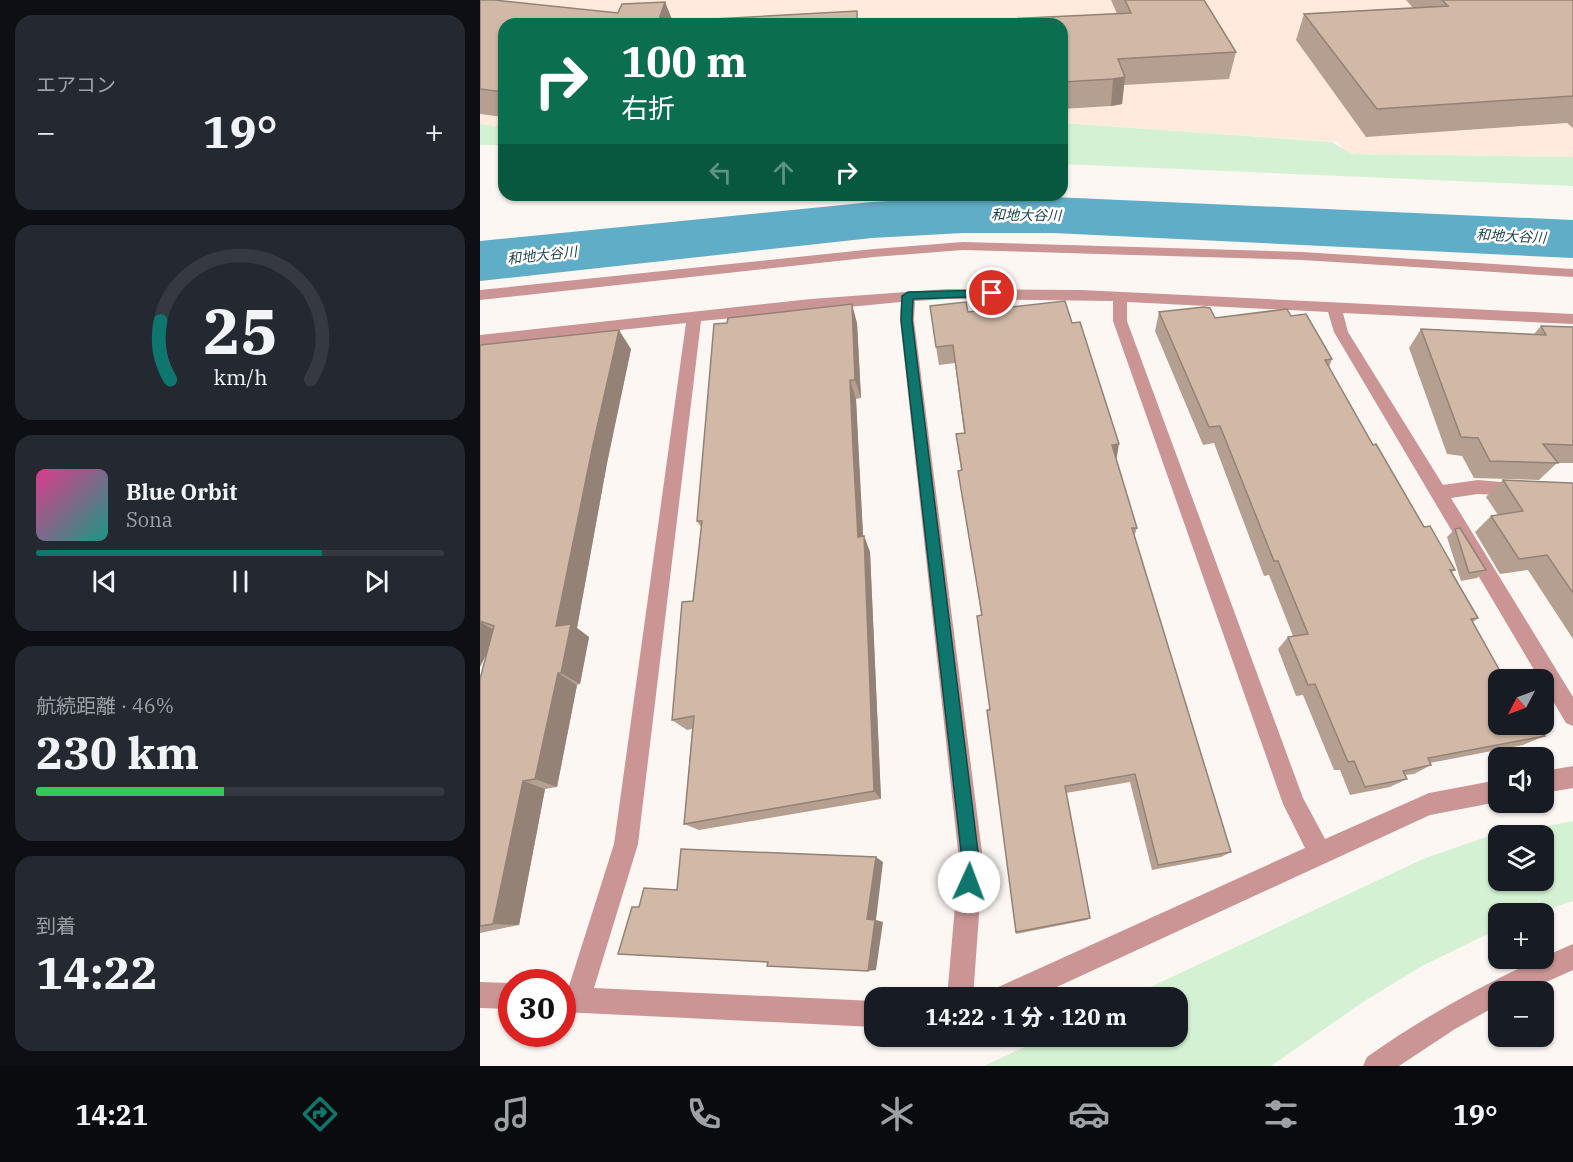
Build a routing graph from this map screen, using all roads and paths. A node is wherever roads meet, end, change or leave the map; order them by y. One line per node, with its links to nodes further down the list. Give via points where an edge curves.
1 (1573, 273): 2 (street, via 1302,256 963,246)
2 (480, 295)
3 (908, 296): 4 (street, via 1014,293); 6 (street); 18 (street, via 907,320 970,860)
4 (1120, 297): 5 (street); 15 (street, via 1120,321 1144,388 1294,804)
5 (1334, 307): 7 (street); 10 (street, via 1341,332)
6 (694, 317): 8 (street); 17 (street, via 626,844)
7 (1573, 319)
8 (480, 340)
9 (1537, 490): 10 (street, via 1478,487)
10 (1438, 493): 11 (street)
11 (1573, 716)
12 (1573, 777): 13 (street)
13 (1554, 780)
14 (1488, 793): 15 (street, via 1429,804)
15 (1320, 853): 19 (street)
16 (1573, 957): 24 (street, via 1452,1016)
17 (576, 982)
18 (961, 987)
19 (1027, 987)
20 (480, 995): 21 (street)
21 (498, 996)
22 (576, 999): 23 (street)
23 (864, 1014)
24 (1376, 1066)

